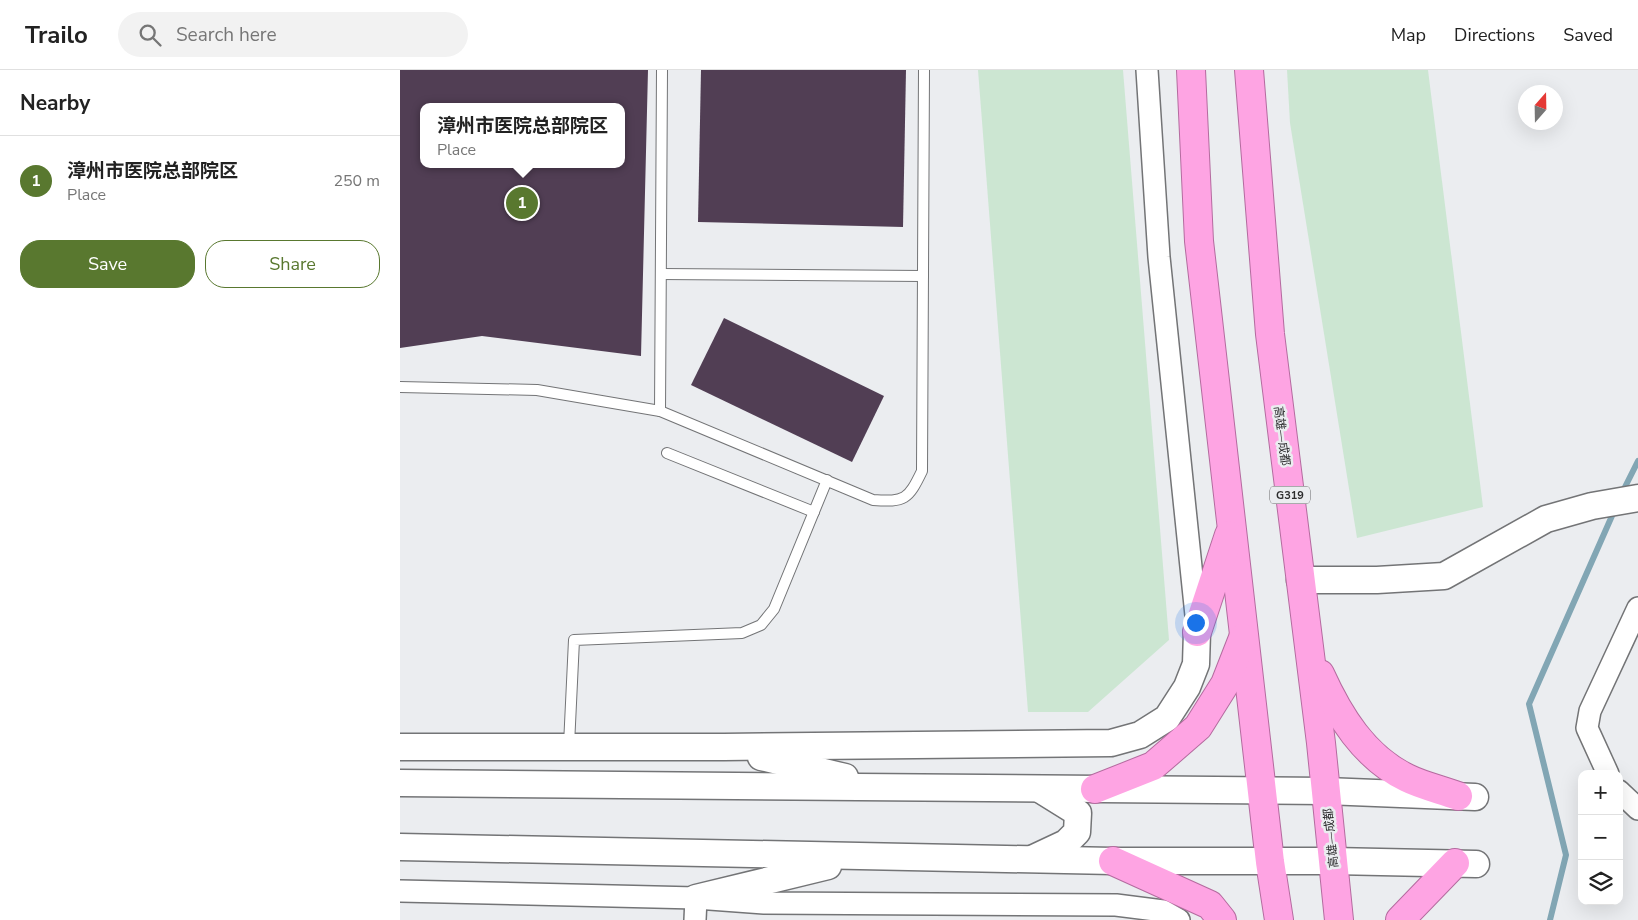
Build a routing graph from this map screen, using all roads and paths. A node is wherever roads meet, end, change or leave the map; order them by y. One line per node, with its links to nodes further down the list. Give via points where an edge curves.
1 (662, 70): 6 (lane)
2 (924, 70): 7 (lane)
3 (1147, 70): 17 (street, via 1159,257)
4 (1191, 70): 14 (highway, via 1199,241)
5 (1249, 70): 15 (highway, 高雄—成都 / G319, via 1270,334)
6 (661, 274): 7 (lane); 9 (lane)
7 (923, 276): 11 (lane, via 922,472 912,493 896,501 873,500)
8 (400, 387): 9 (lane, via 537,390)
9 (660, 410): 11 (lane)
10 (667, 453): 13 (lane)
11 (827, 480): 13 (lane)
12 (1638, 498): 15 (street, via 1546,519 1444,576)
13 (814, 512): 21 (lane, via 774,609 761,625 742,633 574,640)
14 (1232, 526): 17 (highway); 18 (highway)
15 (1300, 580): 19 (highway, 高雄—成都 / G319)
16 (1638, 608): 23 (street, via 1590,711 1587,728)
17 (1197, 632): 22 (street, via 1196,664 1187,687 1167,718 1140,735 1111,743)
18 (1244, 635): 27 (highway, via 1225,684 1198,727 1153,766); 28 (highway)
19 (1310, 651): 29 (highway, 高雄—成都 / G319); 31 (highway, via 1334,704 1365,748 1406,778)
20 (400, 747): 21 (street)
21 (569, 747): 22 (street)
22 (724, 747): 25 (street)
23 (1606, 770)
24 (400, 783): 25 (street)
25 (888, 788): 26 (street)
26 (1039, 789): 27 (street); 35 (street, via 1078,813 1077,832 1066,842)
27 (1095, 789): 28 (street)
28 (1262, 791): 29 (street); 38 (highway)
29 (1326, 791): 31 (street); 36 (highway, 高雄—成都 / G319)
30 (1623, 796): 32 (street)
31 (1467, 797)
32 (1638, 809)
33 (400, 847): 34 (street)
34 (867, 857): 35 (street); 41 (street)
35 (1032, 860): 37 (street)
36 (1333, 861): 38 (street); 39 (street); 45 (highway, 高雄—成都 / G319)
37 (1113, 862): 38 (street); 43 (highway, via 1210,905)
38 (1270, 862): 44 (highway)
39 (1465, 864): 46 (highway)
40 (400, 892): 41 (street)
41 (696, 909): 42 (street, via 764,904 1116,905 1163,911)
42 (1179, 920)
43 (1222, 920)
44 (1279, 920)
45 (1339, 920)
46 (1400, 920)

